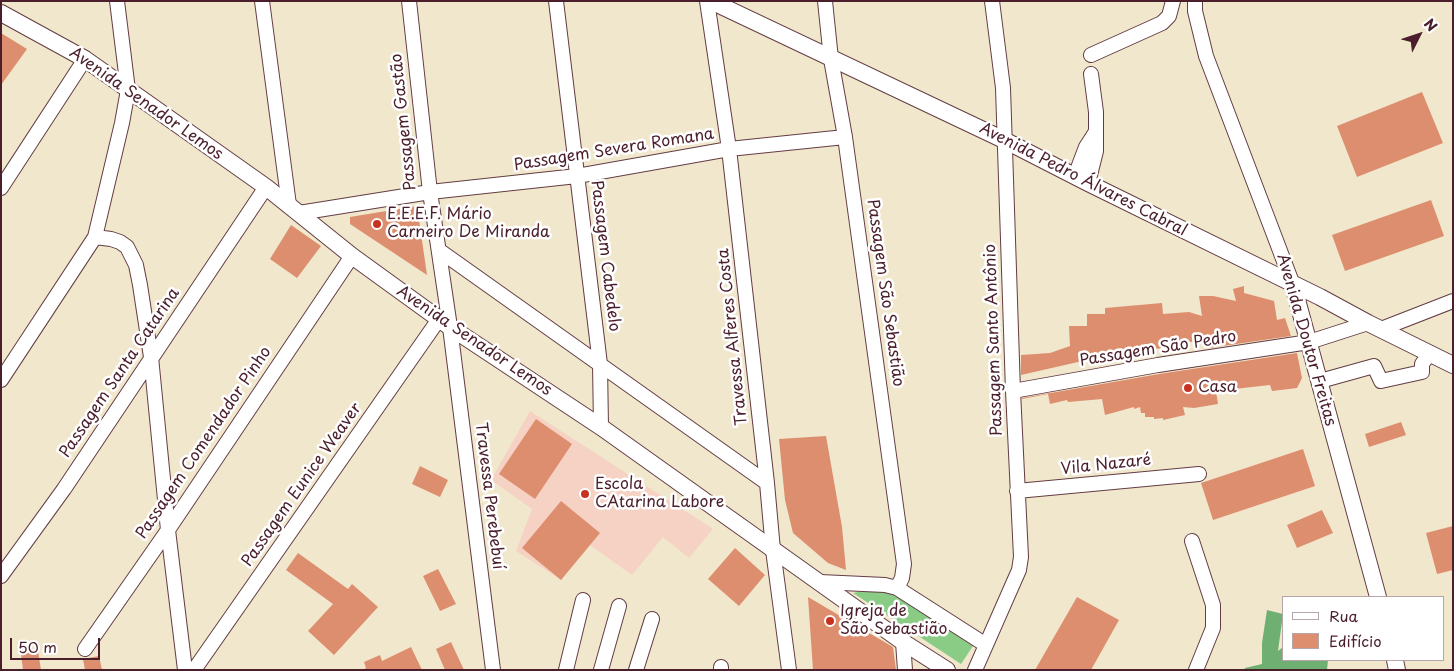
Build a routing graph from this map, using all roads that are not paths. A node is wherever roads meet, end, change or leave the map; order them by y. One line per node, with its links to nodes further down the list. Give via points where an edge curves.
1 (117, 1): 15 (street)
2 (262, 1): 24 (street)
3 (409, 1): 23 (street, Passagem Gastão)
4 (556, 1): 19 (street, Passagem Cabedelo)
5 (709, 1): 13 (main road, Avenida Pedro Álvares Cabral); 18 (street, Travessa Alferes Costa)
6 (825, 1): 13 (street, Passagem São Sebastião)
7 (992, 1): 17 (street, Passagem Santo Antônio, via 1003,88)
8 (1173, 1): 11 (street, via 1169,16 1162,23)
9 (1195, 1): 28 (street, Avenida Doutor Freitas, via 1206,56)
10 (1, 13): 12 (main road, Avenida Senador Lemos)
11 (1091, 55)
12 (85, 59): 15 (main road, Avenida Senador Lemos); 21 (street)
13 (831, 59): 16 (street, Passagem São Sebastião); 17 (main road, Avenida Pedro Álvares Cabral)
14 (1091, 74): 20 (street, via 1096,112 1096,151)
15 (128, 90): 22 (main road, Avenida Senador Lemos); 25 (street)
16 (845, 137): 18 (street, Passagem Severa Romana); 49 (street, Passagem São Sebastião, via 904,564)
17 (1004, 140): 20 (main road, Avenida Pedro Álvares Cabral); 39 (street, Passagem Santo Antônio)
18 (729, 149): 19 (street, Passagem Severa Romana); 42 (street, Travessa Alferes Costa)
19 (577, 176): 23 (street, Passagem Severa Romana); 35 (street, Passagem Cabedelo)
20 (1081, 180): 28 (main road, Avenida Pedro Álvares Cabral)
21 (1, 188)
22 (266, 188): 24 (main road, Avenida Senador Lemos); 34 (street, Passagem Santa Catarina)
23 (430, 192): 24 (street, Passagem Severa Romana); 26 (street, Passagem Gastão)
24 (294, 209): 27 (main road, Avenida Senador Lemos)
25 (95, 237): 34 (street, via 120,242 131,254 140,285); 37 (street)
26 (440, 251): 30 (street, Passagem Gastão); 35 (street)
27 (352, 256): 30 (main road, Avenida Senador Lemos); 44 (street, Passagem Comendador Pinho)
28 (1293, 285): 31 (main road, Avenida Pedro Álvares Cabral); 32 (main road, Avenida Doutor Freitas)
29 (1453, 301): 31 (street)
30 (445, 323): 40 (main road, Avenida Senador Lemos); 58 (street, Passagem Eunice Weaver); 59 (street, Travessa Perebebuí)
31 (1374, 326): 32 (street, Passagem São Pedro); 33 (main road, Avenida Pedro Álvares Cabral)
32 (1309, 342): 38 (main road, Avenida Doutor Freitas); 39 (street, Passagem São Pedro)
33 (1429, 354): 36 (main road, Avenida Pedro Álvares Cabral); 38 (street, via 1422,364 1422,372 1381,382 1374,366)
34 (151, 357): 44 (street); 47 (street, Passagem Santa Catarina, via 64,489)
35 (600, 364): 40 (street, Passagem Cabedelo); 42 (street)
36 (1453, 366)
37 (1, 380)
38 (1320, 381): 50 (main road, Avenida Doutor Freitas)
39 (1013, 391): 43 (street, Passagem Santo Antônio)
40 (601, 427): 46 (main road, Avenida Senador Lemos)
41 (1199, 474): 43 (street, Vila Nazaré)
42 (767, 483): 46 (street, Travessa Alferes Costa)
43 (1017, 491): 55 (street, Passagem Santo Antônio, via 1019,570)
44 (168, 530): 56 (street, Passagem Comendador Pinho); 57 (street)
45 (1192, 541): 67 (street, via 1213,605 1213,628)
46 (773, 550): 48 (main road, Avenida Senador Lemos); 63 (street, Travessa Alferes Costa)
47 (1, 576)
48 (820, 582): 49 (street); 54 (main road, Avenida Senador Lemos)
49 (897, 588): 55 (street)
50 (1378, 596)
51 (583, 600): 60 (street)
52 (619, 606): 61 (street)
53 (652, 619): 62 (street)
54 (903, 642): 64 (street); 65 (main road, Avenida Senador Lemos)
55 (986, 645): 66 (street, Passagem Santo Antônio)
56 (85, 649)
57 (185, 670)
58 (194, 670)
59 (493, 670)
60 (566, 670)
61 (601, 670)
62 (636, 670)
63 (789, 670)
64 (905, 670)
65 (948, 670)
66 (975, 670)
67 (1196, 670)

